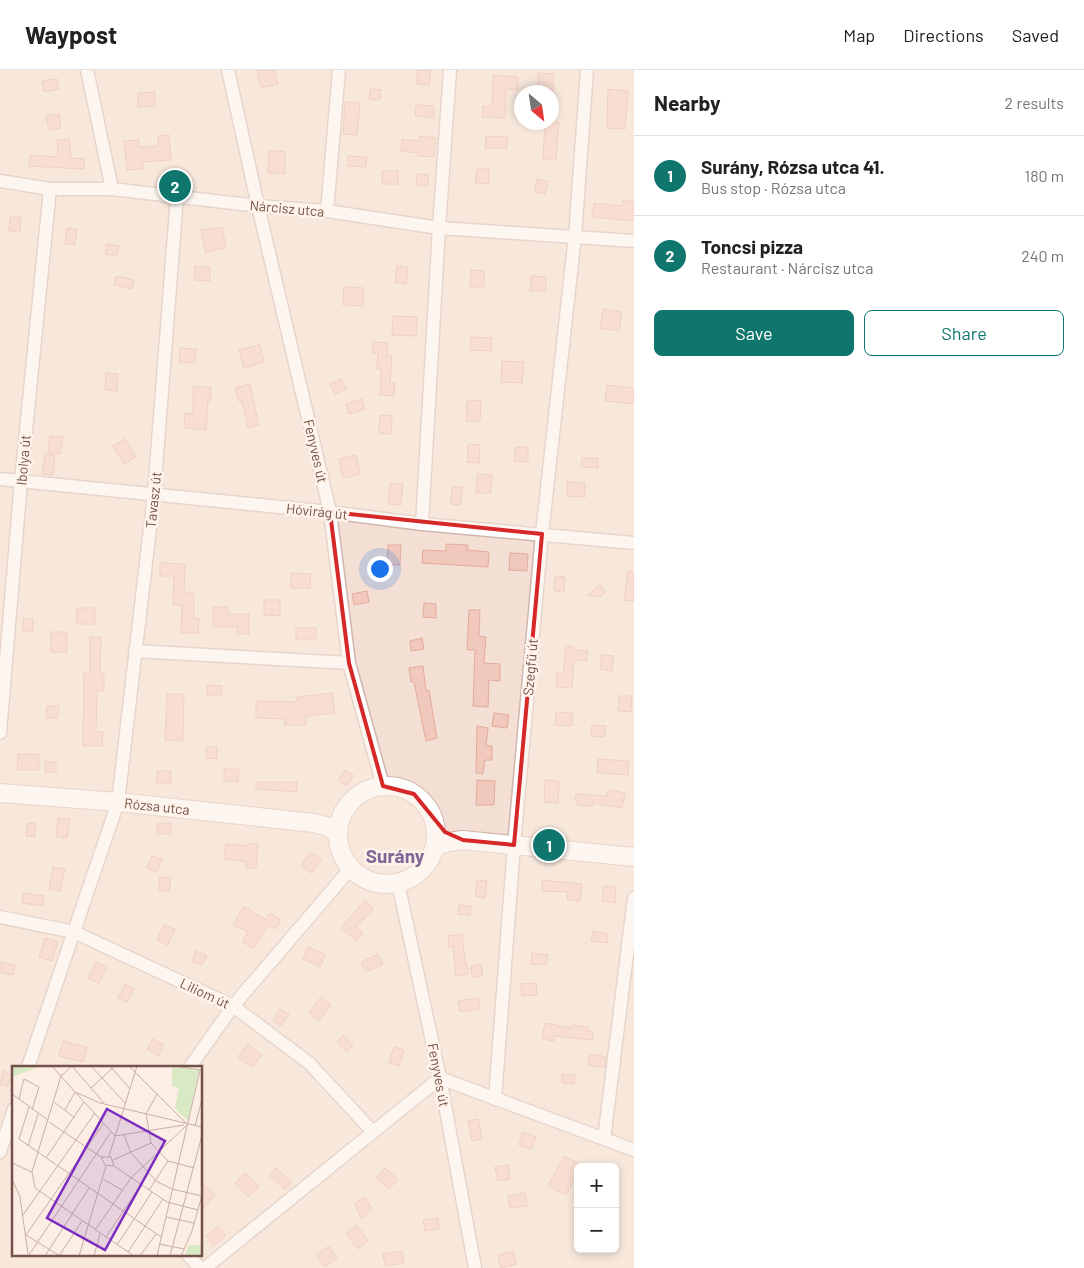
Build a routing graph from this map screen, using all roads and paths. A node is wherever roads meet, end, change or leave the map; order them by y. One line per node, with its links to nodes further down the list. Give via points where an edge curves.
1 (87, 70): 8 (street)
2 (228, 70): 10 (street, Fenyves út)
3 (339, 70): 11 (street)
4 (450, 70): 12 (street)
5 (587, 70): 13 (street, Szegfű út)
6 (0, 181): 7 (street, Nárcisz utca)
7 (50, 189): 8 (street, Nárcisz utca); 16 (street, Ibolya út)
8 (112, 189): 9 (street, Nárcisz utca)
9 (177, 197): 10 (street, Nárcisz utca); 17 (street, Tavasz út)
10 (258, 206): 11 (street, Nárcisz utca); 18 (street, Fenyves út)
11 (327, 211): 12 (street, Nárcisz utca)
12 (439, 228): 13 (street, Nárcisz utca); 19 (street)
13 (575, 236): 14 (street, Nárcisz utca); 20 (street, Szegfű út)
14 (634, 241)
15 (0, 479): 16 (street, Hóvirág út)
16 (21, 481): 17 (street, Hóvirág út); 24 (street, Ibolya út)
17 (154, 494): 18 (street, Hóvirág út); 22 (street, Tavasz út)
18 (330, 512): 19 (street, Hóvirág út); 23 (street, Fenyves út)
19 (422, 524): 20 (street, Hóvirág út)
20 (542, 534): 21 (street, Hóvirág út); 33 (street, Szegfű út)
21 (634, 543)
22 (136, 651): 23 (street); 27 (street, Tavasz út)
23 (349, 663): 25 (street, Fenyves út)
24 (0, 732)
25 (383, 786): 28 (street, via 356,796); 30 (street, via 397,786 414,794 427,806)
26 (0, 793): 27 (street, Rózsa utca)
27 (118, 802): 29 (street, Rózsa utca); 40 (street, Tavasz út)
28 (345, 810): 29 (street); 31 (street)
29 (314, 823): 31 (street, via 329,827)
30 (435, 824): 32 (street); 34 (street)
31 (338, 835): 36 (street, via 341,852)
32 (463, 840): 33 (street); 34 (street)
33 (514, 845): 35 (street); 45 (street, Szegfű út)
34 (435, 847): 37 (street, via 427,864 414,876)
35 (634, 857)
36 (351, 868): 37 (street, via 368,880); 41 (street)
37 (398, 883): 44 (street, Fenyves út)
38 (634, 898): 49 (street)
39 (0, 917): 40 (street, Liliom út)
40 (74, 932): 41 (street, Liliom út); 42 (street, Tavasz út)
41 (233, 1006): 43 (street); 47 (street, Liliom út, via 309,1062)
42 (28, 1066)
43 (191, 1066)
44 (440, 1078): 45 (street); 47 (street); 55 (street, Fenyves út)
45 (495, 1099): 49 (street)
46 (12, 1116): 48 (street)
47 (373, 1132): 54 (street)
48 (6, 1135): 51 (street)
49 (604, 1139): 50 (street)
50 (634, 1150)
51 (0, 1152)
52 (189, 1256): 53 (street)
53 (200, 1268)
54 (204, 1268)
55 (475, 1268)

